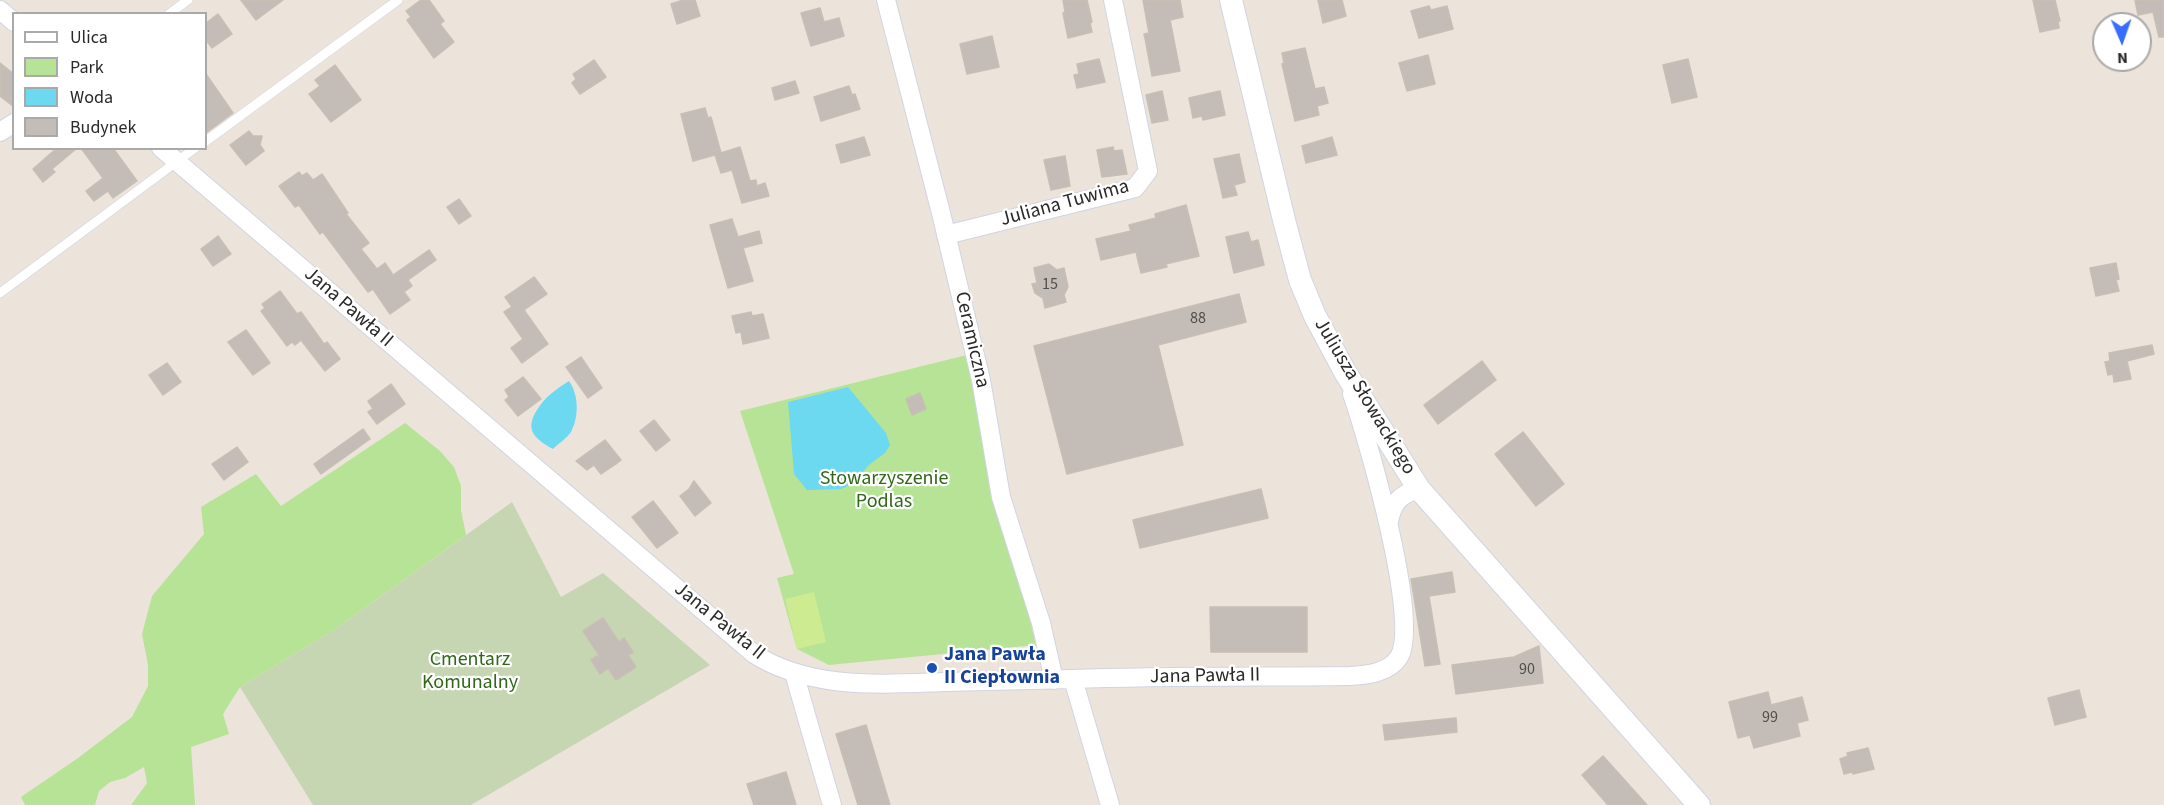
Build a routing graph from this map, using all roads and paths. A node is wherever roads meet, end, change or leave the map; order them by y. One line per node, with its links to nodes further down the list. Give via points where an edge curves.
1 (188, 0): 7 (lane)
2 (398, 0): 9 (lane)
3 (886, 0): 13 (street, Ceramiczna)
4 (1113, 0): 13 (street, Juliana Tuwima, via 1148,171 1135,188)
5 (1231, 0): 15 (street, Juliusza Słowackiego, via 1300,280)
6 (0, 10): 8 (street)
7 (172, 12)
8 (12, 20)
9 (207, 140)
10 (163, 150): 12 (street, Jana Pawła II)
11 (192, 150): 12 (lane)
12 (177, 162): 14 (lane); 18 (street, Jana Pawła II, via 754,654)
13 (946, 235): 19 (street, Ceramiczna, via 981,380 1001,497)
14 (0, 293)
15 (1345, 372): 16 (street, Juliusza Słowackiego); 17 (street, Jana Pawła II)
16 (1419, 489): 17 (street, via 1397,499); 22 (street, Juliusza Słowackiego)
17 (1389, 522): 19 (street, Jana Pawła II, via 1405,641 1398,658 1378,672 1350,676)
18 (794, 673): 19 (street, Jana Pawła II, via 858,683); 20 (street)
19 (1063, 679): 21 (street, Ceramiczna)
20 (832, 805)
21 (1110, 805)
22 (1699, 805)

